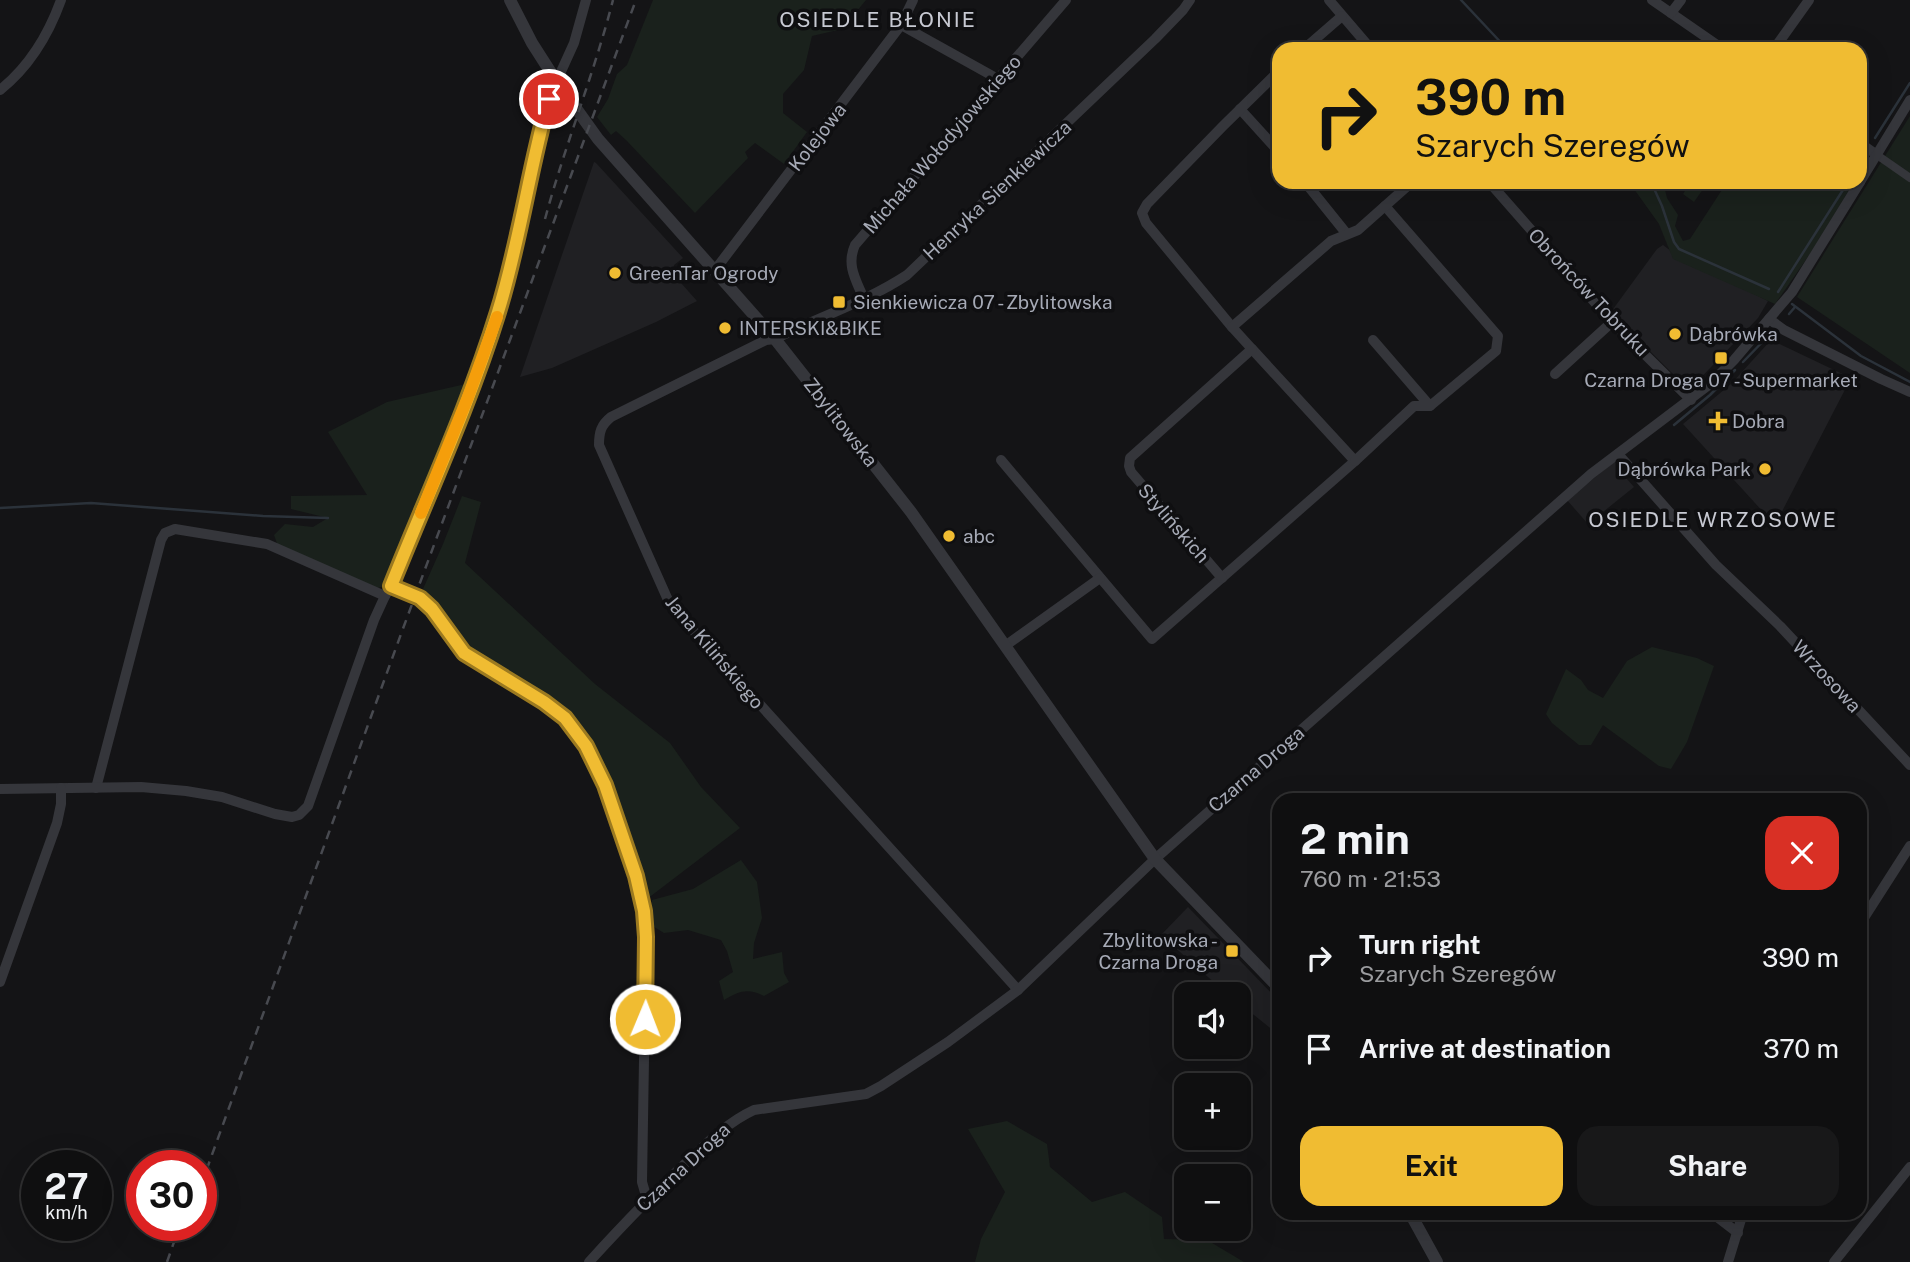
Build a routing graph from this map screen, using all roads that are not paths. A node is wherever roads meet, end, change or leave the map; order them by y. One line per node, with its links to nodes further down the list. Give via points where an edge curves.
1 (61, 0): 20 (street, via 40,47)
2 (510, 0): 34 (street, Zbylitowska, via 532,43 598,139)
3 (586, 0): 51 (street, via 575,43 549,99 538,138 498,313)
4 (913, 0): 13 (street, Kolejowa)
5 (1066, 0): 19 (street, Michała Wołodyjowskiego)
6 (1189, 0): 35 (street, Henryka Sienkiewicza, via 1155,39 907,275)
7 (1329, 0): 12 (street)
8 (1652, 0): 11 (street)
9 (1681, 0): 11 (street)
10 (1809, 0): 17 (street)
11 (1671, 13): 16 (street)
12 (1342, 16): 14 (street); 15 (street)
13 (901, 25): 19 (street); 34 (street, Kolejowa)
14 (1312, 42)
15 (1365, 42)
16 (1713, 42)
17 (1779, 42)
18 (1272, 78): 22 (street)
19 (998, 79): 35 (street, Michała Wołodyjowskiego, via 855,245 851,268)
20 (0, 90)
21 (1910, 100): 25 (street, Czarna Droga)
22 (1240, 109): 23 (street); 38 (street, via 1142,213)
23 (1272, 144)
24 (1867, 148): 25 (street)
25 (1877, 155): 26 (street, Czarna Droga); 27 (street)
26 (1867, 171)
27 (1910, 178)
28 (1311, 189): 33 (street)
29 (1404, 189): 32 (street)
30 (1495, 189): 37 (street, Obrońców Tobruku)
31 (1856, 189): 36 (street, Czarna Droga, via 1792,292)
32 (1385, 206): 33 (street, via 1358,230); 45 (street, via 1498,336 1496,351)
33 (1346, 233): 38 (street, via 1331,240)
34 (715, 270): 39 (street, Zbylitowska)
35 (864, 299): 39 (street, Henryka Sienkiewicza)
36 (1769, 319): 43 (street); 44 (street, Czarna Droga)
37 (1612, 322): 42 (street); 44 (street, Obrońców Tobruku)
38 (1232, 327): 41 (street)
39 (775, 339): 52 (street, Zbylitowska, via 911,512); 62 (street, Jana Kilińskiego, via 611,417 599,432 599,445 668,600)
40 (1373, 340): 45 (street)
41 (1252, 349): 48 (street); 50 (street, Stylińskich, via 1129,458 1139,481)
42 (1555, 374)
43 (1910, 392)
44 (1691, 400): 46 (street, Czarna Droga)
45 (1430, 406): 48 (street, via 1414,406)
46 (1618, 454): 53 (street, Wrzosowa, via 1716,565); 58 (street, Czarna Droga)
47 (1001, 460): 49 (street)
48 (1355, 461): 50 (street)
49 (1100, 578): 50 (street, via 1152,639); 52 (street)
50 (1222, 578)
51 (388, 591): 55 (street, via 308,806 299,815 275,814 186,791); 55 (street, via 267,544 175,529 165,533); 64 (street, via 420,598 464,653 565,718 586,746 605,785 644,911 642,1182)
52 (1006, 646): 58 (street, Zbylitowska)
53 (1910, 765)
54 (61, 788): 55 (street); 56 (street); 60 (street, via 57,823)
55 (96, 788)
56 (0, 789)
57 (1910, 846): 59 (street)
58 (1154, 859): 61 (street, Zbylitowska); 62 (street, Czarna Droga)
59 (1867, 913)
60 (0, 981)
61 (1272, 981)
62 (1018, 990): 64 (street, Czarna Droga, via 866,1094 754,1110 738,1117)
63 (1910, 1167): 72 (street)
64 (647, 1199): 69 (street, Czarna Droga)
65 (1414, 1220): 70 (street)
66 (1721, 1220): 68 (street)
67 (1741, 1220): 68 (street)
68 (1738, 1233): 71 (street)
69 (589, 1262)
70 (1437, 1262)
71 (1728, 1262)
72 (1834, 1262)

